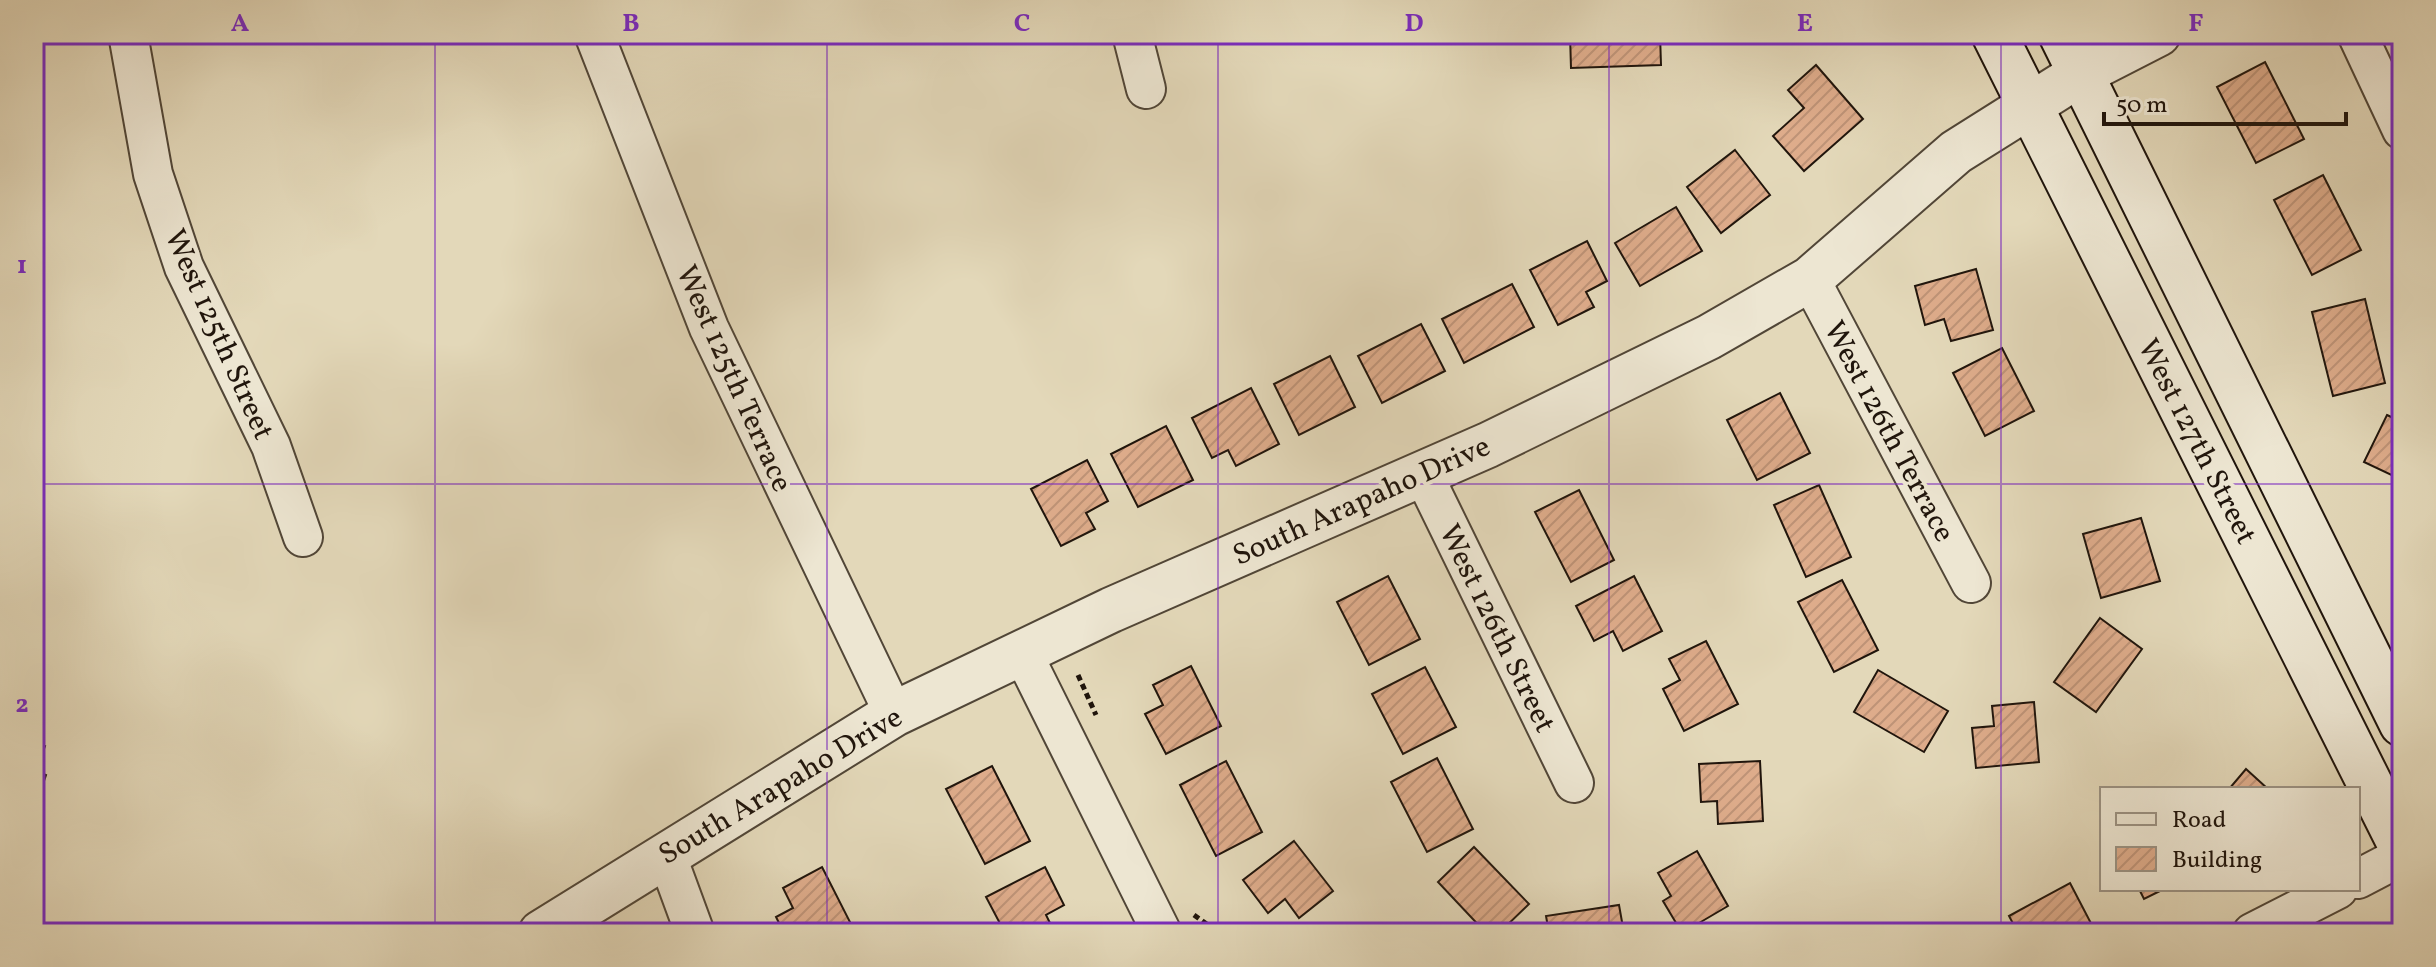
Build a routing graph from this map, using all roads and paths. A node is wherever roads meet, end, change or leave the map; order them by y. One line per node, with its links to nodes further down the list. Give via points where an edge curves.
1 (128, 34): 14 (street, West 125th Street, via 153,174 184,267 271,446)
2 (594, 34): 17 (street, West 125th Terrace, via 709,328)
3 (1132, 34): 9 (street)
4 (1994, 34): 10 (street, West 127th Street)
5 (2061, 34): 8 (street, West 127th Street)
6 (2158, 34): 8 (street, South Arapaho Drive)
7 (2357, 34): 11 (street)
8 (2080, 74): 10 (street, South Arapaho Drive); 18 (street, West 127th Street)
9 (1146, 89)
10 (2029, 104): 12 (street, South Arapaho Drive, via 1956,152); 20 (street, West 127th Street)
11 (2402, 130)
12 (1810, 279): 13 (street, South Arapaho Drive, via 1709,337); 15 (street, West 126th Terrace)
13 (1423, 474): 16 (street, South Arapaho Drive); 19 (street, West 126th Street)
14 (303, 537)
15 (1971, 583)
16 (1022, 652): 17 (street, South Arapaho Drive); 27 (street)
17 (894, 714): 21 (street, South Arapaho Drive)
18 (2402, 724)
19 (1574, 783)
20 (2402, 848)
21 (666, 854): 25 (street, South Arapaho Drive); 26 (street)
22 (2402, 856): 23 (street)
23 (2360, 878)
24 (2334, 891): 28 (street)
25 (541, 933)
26 (695, 933)
27 (1162, 933)
28 (2252, 933)

